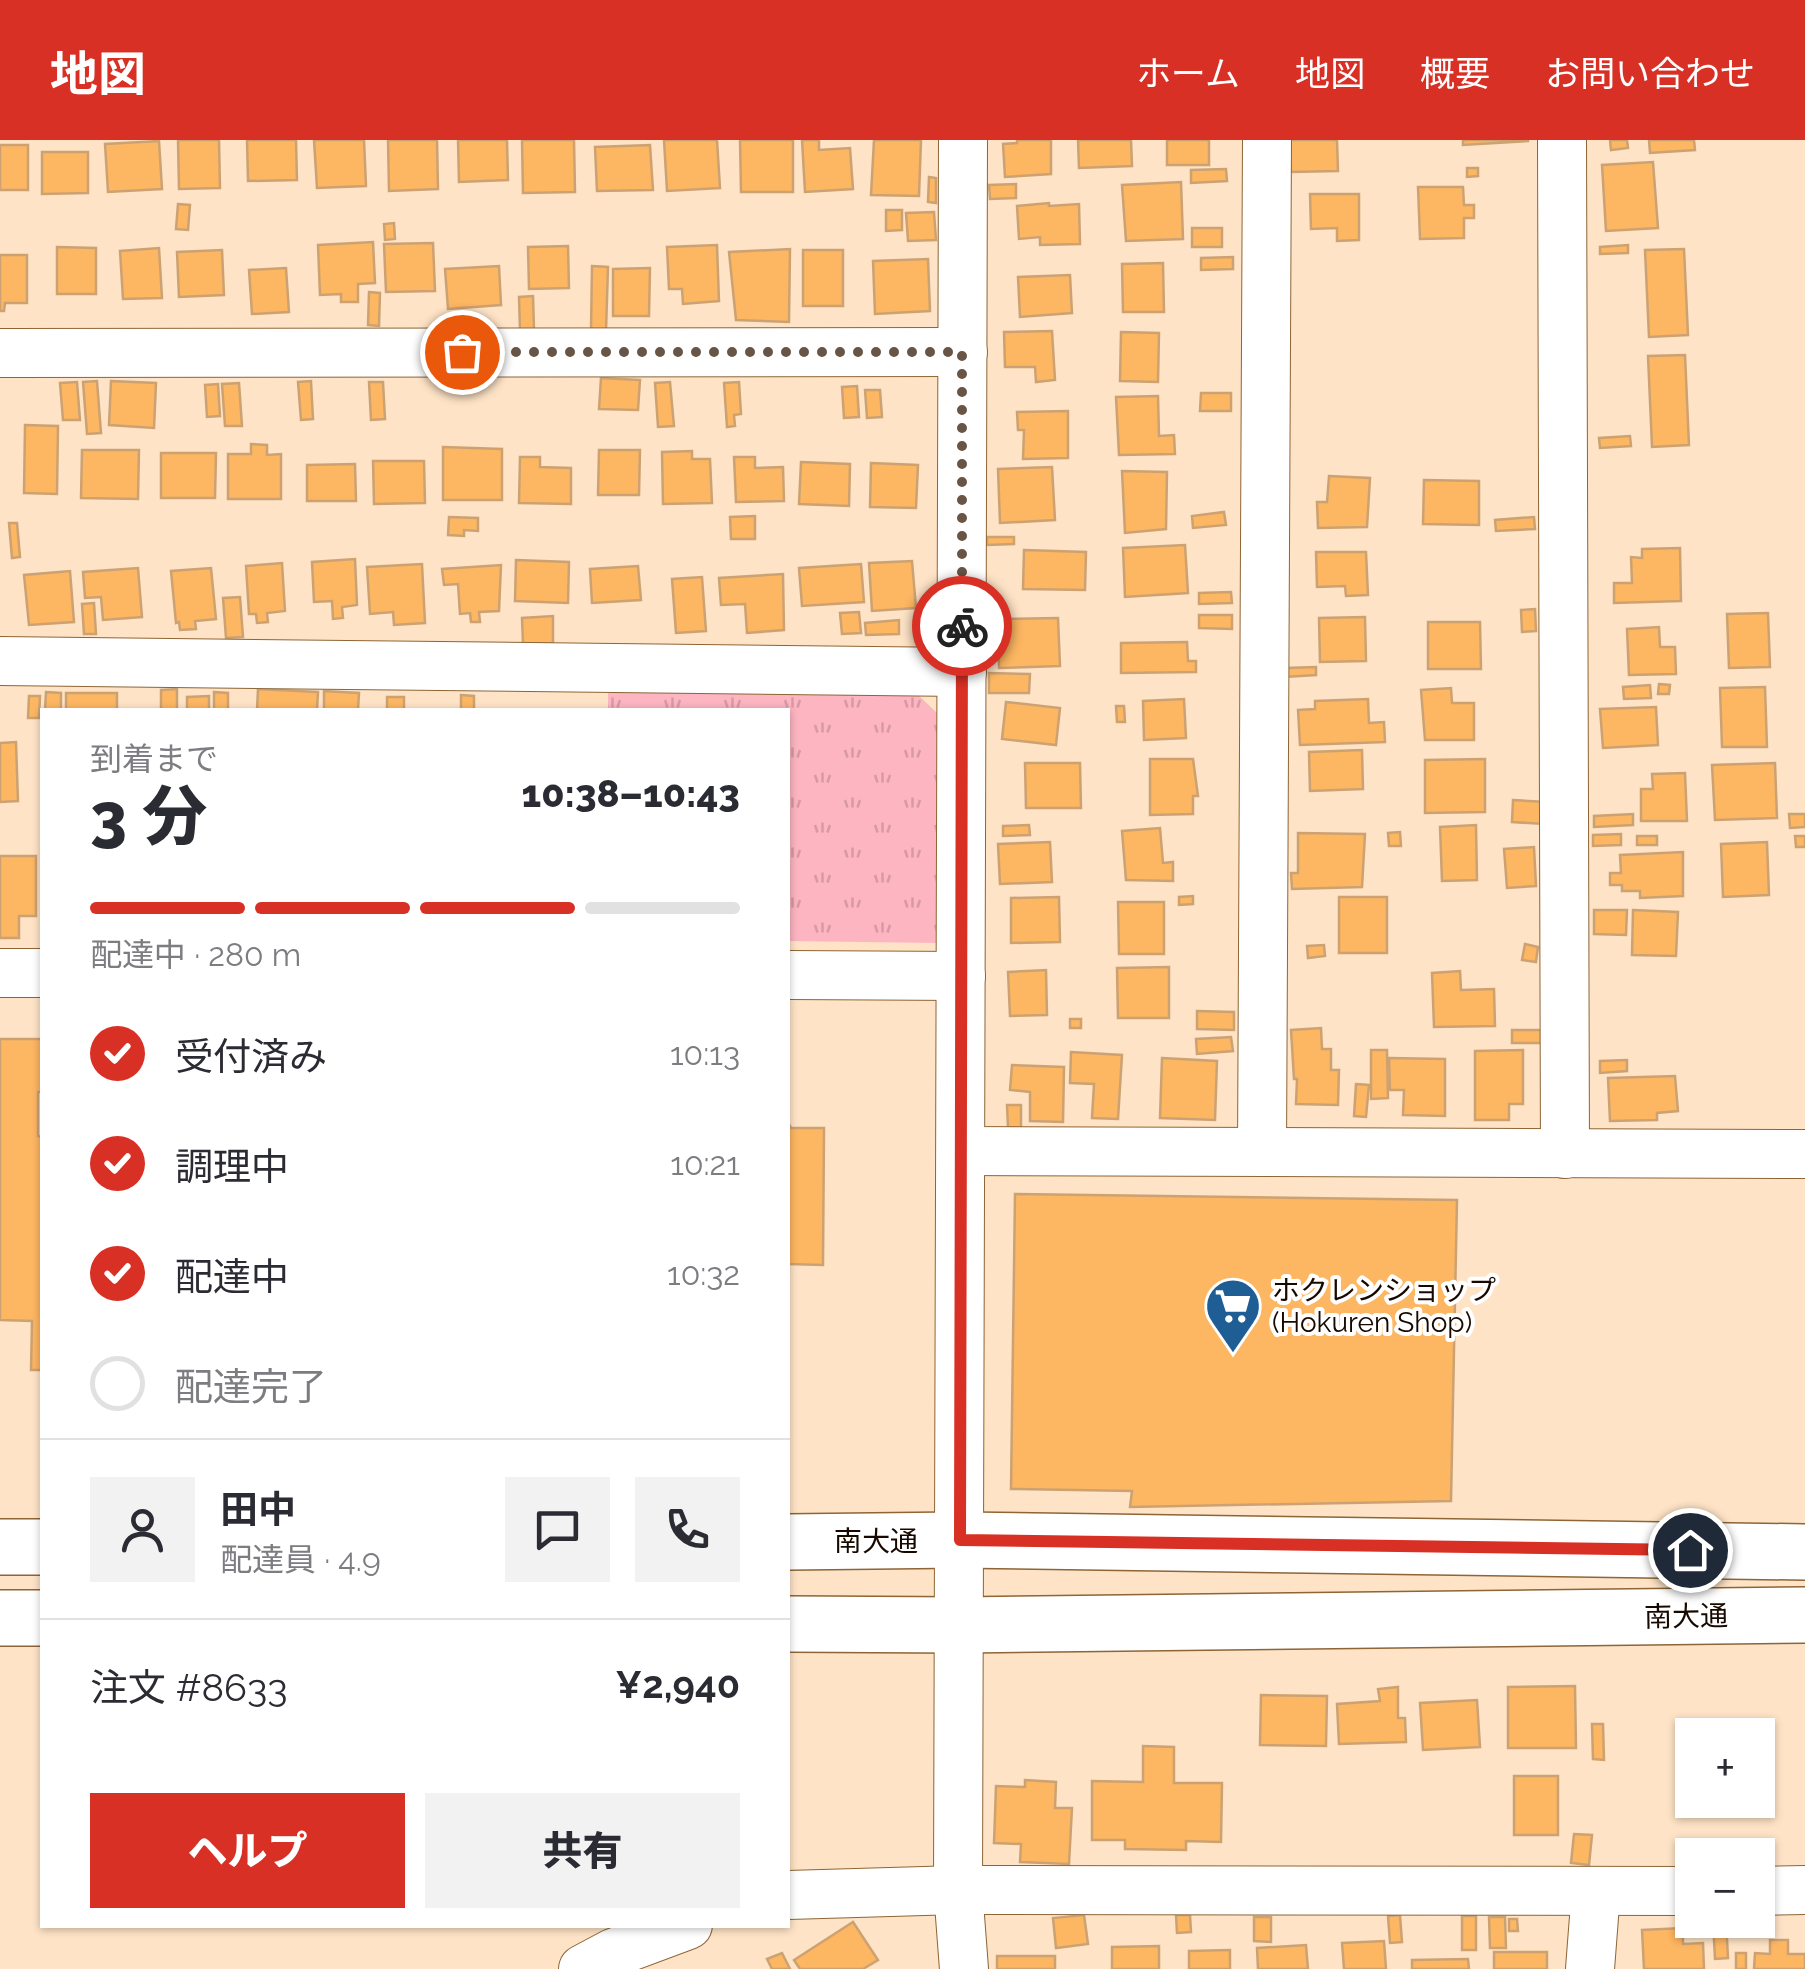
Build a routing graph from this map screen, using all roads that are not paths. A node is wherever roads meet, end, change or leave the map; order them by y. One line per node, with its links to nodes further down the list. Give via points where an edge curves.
1 (964, 140): 4 (street)
2 (1268, 140): 13 (street)
3 (1562, 140): 14 (street)
4 (962, 352): 5 (street); 7 (street)
5 (0, 353)
6 (0, 662): 7 (street)
7 (962, 672): 11 (street)
8 (0, 972): 9 (street)
9 (40, 973)
10 (790, 976): 11 (street)
11 (961, 976): 12 (street)
12 (960, 1151): 13 (street); 16 (street)
13 (1262, 1152): 14 (street)
14 (1565, 1154): 15 (street)
15 (1805, 1154)
16 (960, 1540): 17 (main road, 南大通); 20 (main road, 南大通); 25 (street)
17 (790, 1542)
18 (40, 1547): 19 (main road)
19 (0, 1548)
20 (1805, 1552)
21 (1805, 1615): 25 (main road, 南大通)
22 (0, 1618): 23 (main road)
23 (40, 1618)
24 (790, 1624): 25 (main road, 南大通)
25 (961, 1626): 26 (street)
26 (958, 1890): 29 (street); 31 (street); 34 (street)
27 (1775, 1890): 28 (street)
28 (1805, 1890)
29 (1596, 1891): 30 (street); 35 (street)
30 (1675, 1891)
31 (790, 1895)
32 (682, 1928): 33 (street)
33 (606, 1964)
34 (964, 1969)
35 (1590, 1969)

